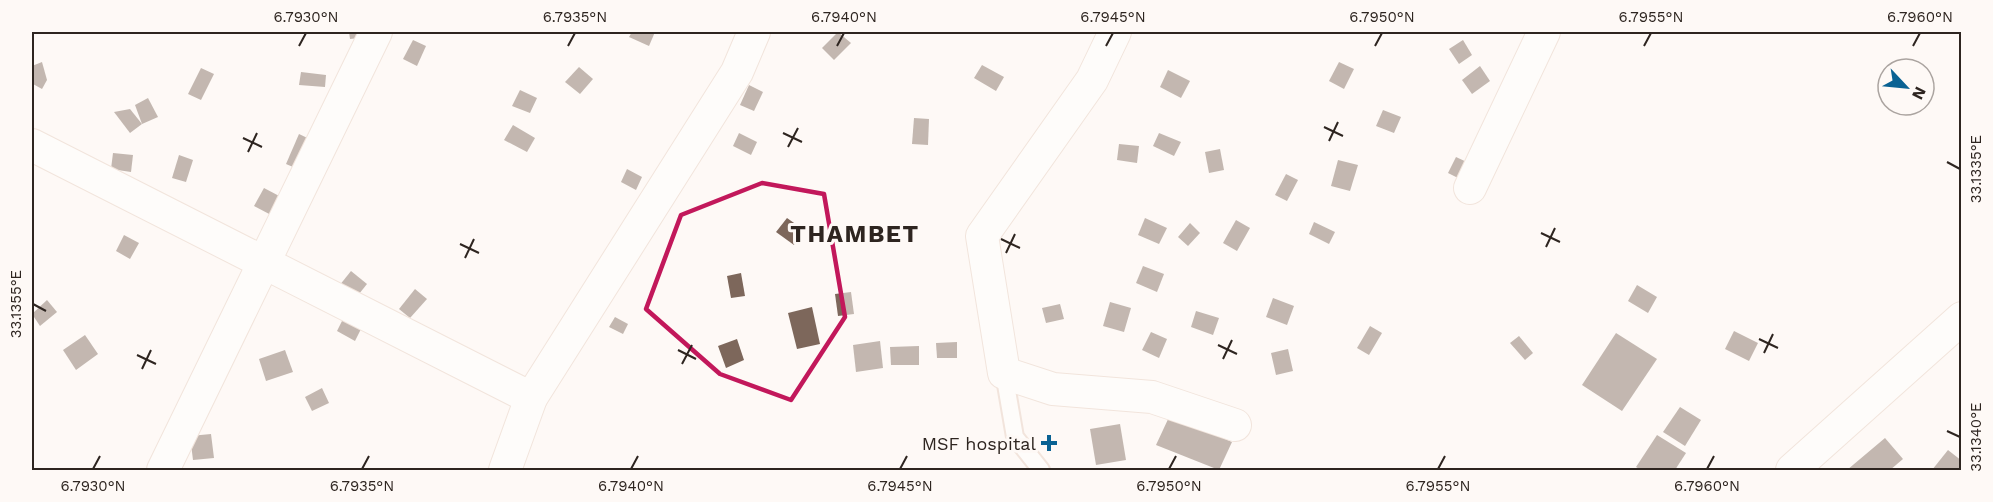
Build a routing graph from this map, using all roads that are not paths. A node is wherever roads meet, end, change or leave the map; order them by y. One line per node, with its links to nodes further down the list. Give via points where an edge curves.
1 (376, 32): 7 (street)
2 (754, 32): 10 (street, via 737,72)
3 (1115, 32): 9 (street, via 1092,80 982,236)
4 (1544, 32): 6 (street)
5 (32, 145): 7 (street)
6 (1470, 188)
7 (264, 261): 10 (street); 12 (street)
8 (1962, 318): 15 (street)
9 (1004, 373): 11 (street, via 1053,389 1152,398); 14 (lane, via 1015,437)
10 (531, 398): 13 (street)
11 (1235, 424)
12 (163, 471)
13 (505, 471)
14 (1041, 471)
15 (1792, 471)

